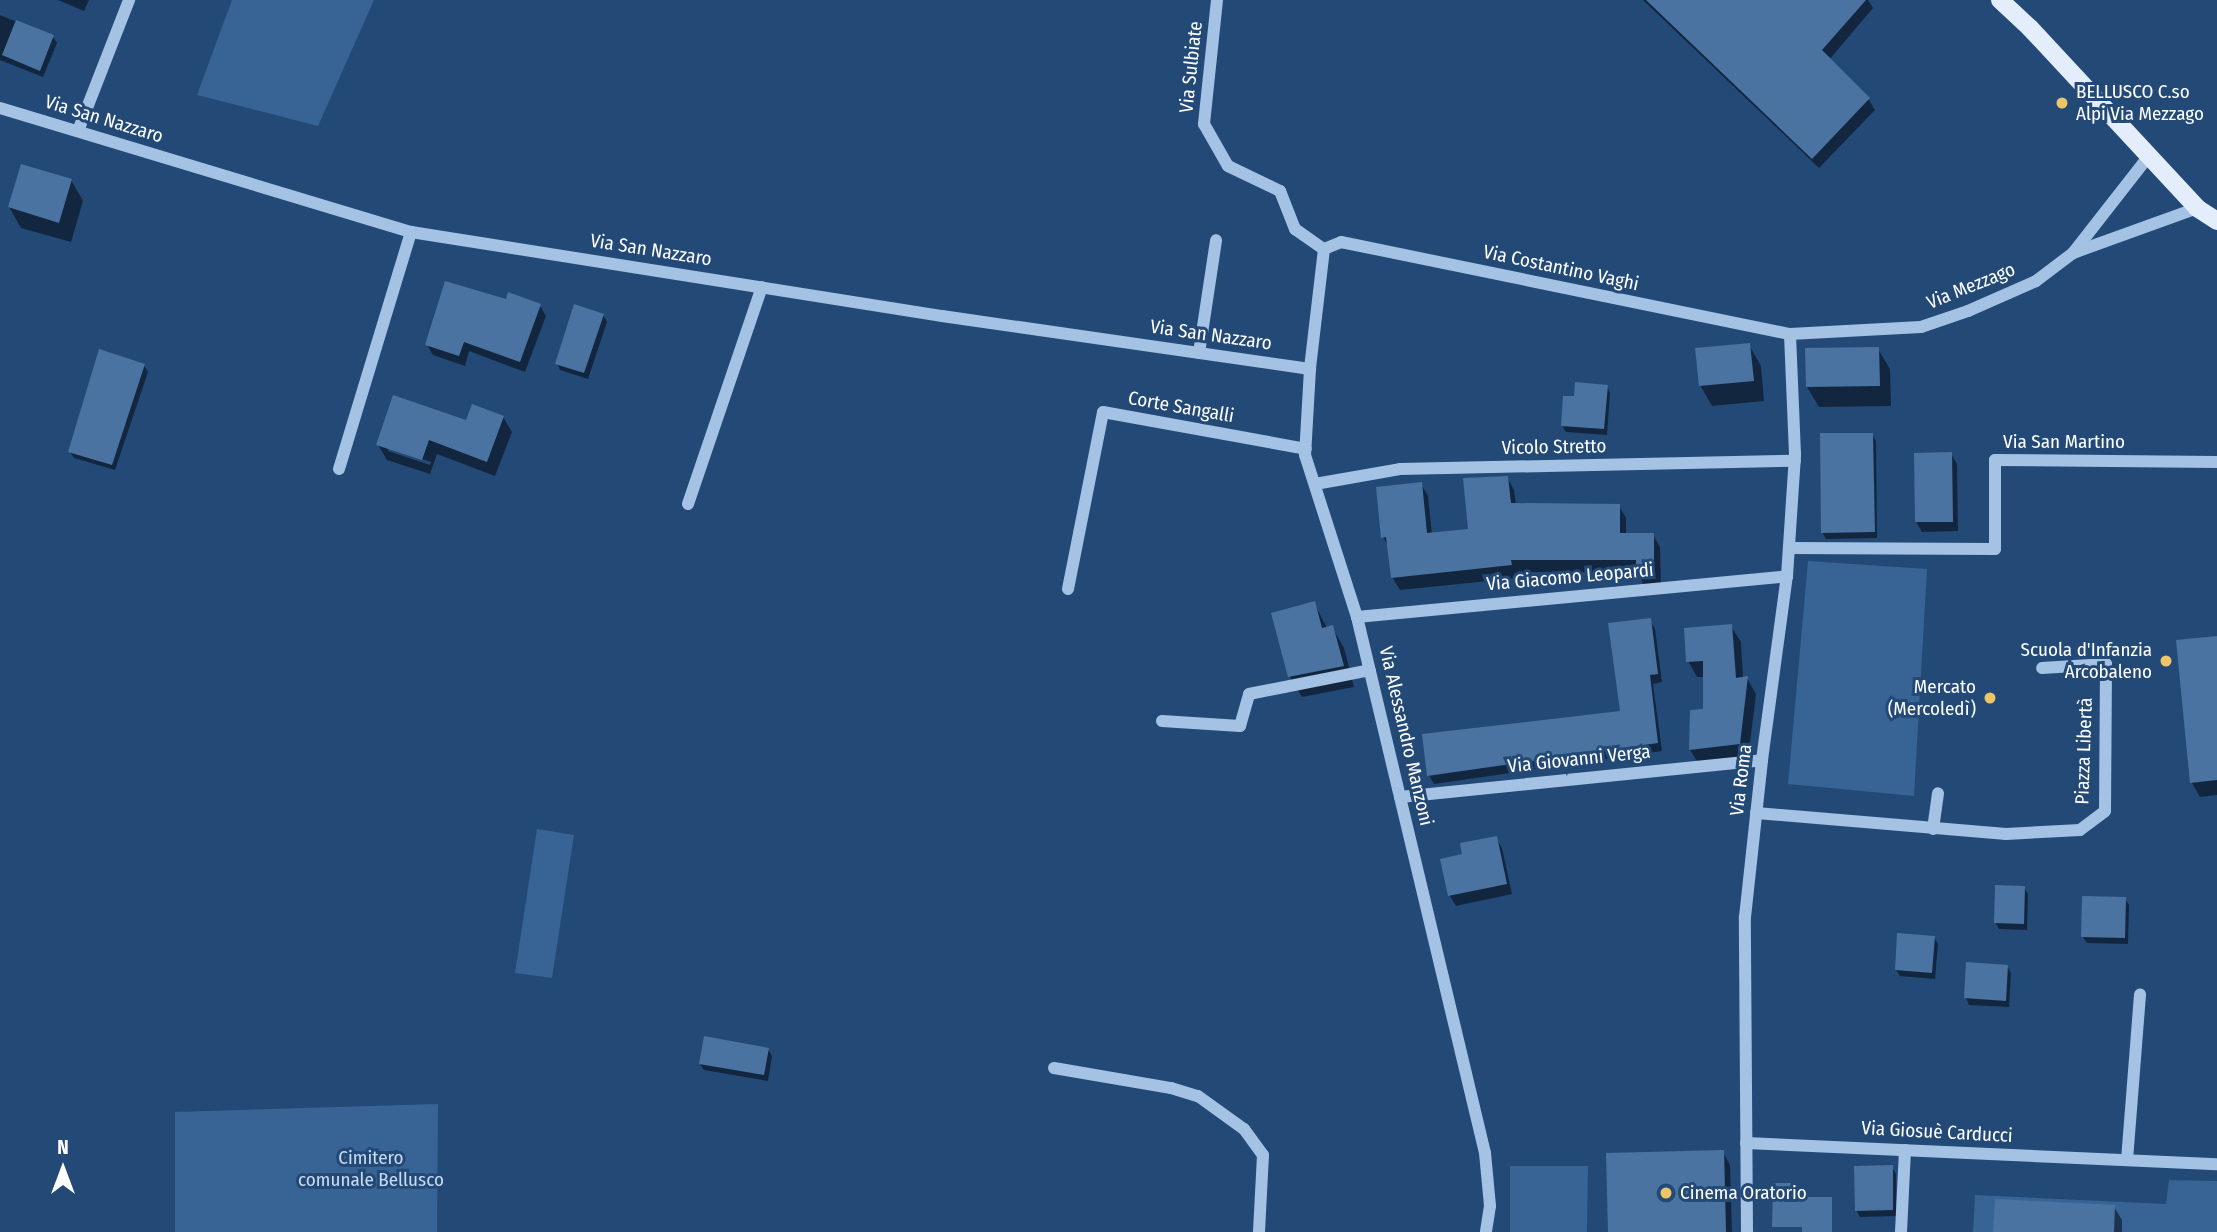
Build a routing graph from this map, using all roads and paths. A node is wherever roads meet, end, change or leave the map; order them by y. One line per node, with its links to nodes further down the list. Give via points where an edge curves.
1 (129, 0): 5 (street)
2 (1217, 0): 11 (street, Via Sulbiate, via 1204,124 1228,166 1280,191 1295,229)
3 (2000, 0): 6 (main road)
4 (0, 108): 5 (street, Via San Nazzaro)
5 (78, 131): 9 (street, Via San Nazzaro)
6 (2148, 157): 7 (main road); 12 (street, Via Mezzago)
7 (2197, 208): 8 (main road); 12 (street, Via Mezzago)
8 (2217, 221)
9 (411, 232): 13 (street, Via San Nazzaro); 20 (street)
10 (1216, 240): 15 (street)
11 (1324, 249): 14 (street, Via Costantino Vaghi, via 1341,242); 16 (street, Via Alessandro Manzoni)
12 (2073, 253): 14 (street, Via Mezzago, via 2036,281 1921,327)
13 (762, 287): 15 (street, Via San Nazzaro); 22 (street)
14 (1790, 334): 18 (street, Via Roma)
15 (1199, 353): 16 (street, Via San Nazzaro)
16 (1310, 369): 17 (street, Via Alessandro Manzoni)
17 (1306, 449): 21 (street, Via Alessandro Manzoni); 25 (street, Corte Sangalli, via 1103,412)
18 (1795, 461): 21 (street, Vicolo Stretto, via 1400,469); 23 (street, Via Roma)
19 (2217, 462): 23 (street, Via San Martino, via 1995,460 1995,549)
20 (339, 468)
21 (1315, 484): 26 (street, Via Alessandro Manzoni)
22 (688, 504)
23 (1789, 548): 24 (street, Via Roma)
24 (1787, 576): 26 (street, Via Giacomo Leopardi); 30 (street, Via Roma)
25 (1068, 589)
26 (1357, 617): 28 (street, Via Alessandro Manzoni)
27 (2042, 668): 34 (street, Piazza Libertà, via 2106,664 2105,811 2080,830 2006,834)
28 (1370, 670): 29 (street, via 1249,694 1240,726); 32 (street, Via Alessandro Manzoni)
29 (1162, 721)
30 (1762, 760): 32 (street, Via Giovanni Verga); 33 (street, Via Roma)
31 (1938, 793): 34 (street)
32 (1401, 797): 42 (street, Via Alessandro Manzoni, via 1485,1153 1490,1206)
33 (1756, 813): 34 (street, Piazza Libertà); 37 (street, Via Roma, via 1745,917)
34 (1933, 829)
35 (2140, 995): 39 (street)
36 (1054, 1068): 41 (street, via 1198,1096 1244,1129 1263,1155)
37 (1746, 1143): 38 (street, Via Giosuè Carducci); 43 (street, Via Roma)
38 (1905, 1150): 39 (street, Via Giosuè Carducci); 44 (street)
39 (2127, 1160): 40 (street, Via Giosuè Carducci)
40 (2217, 1164)
41 (1259, 1232)
42 (1486, 1232)
43 (1747, 1232)
44 (1901, 1232)

